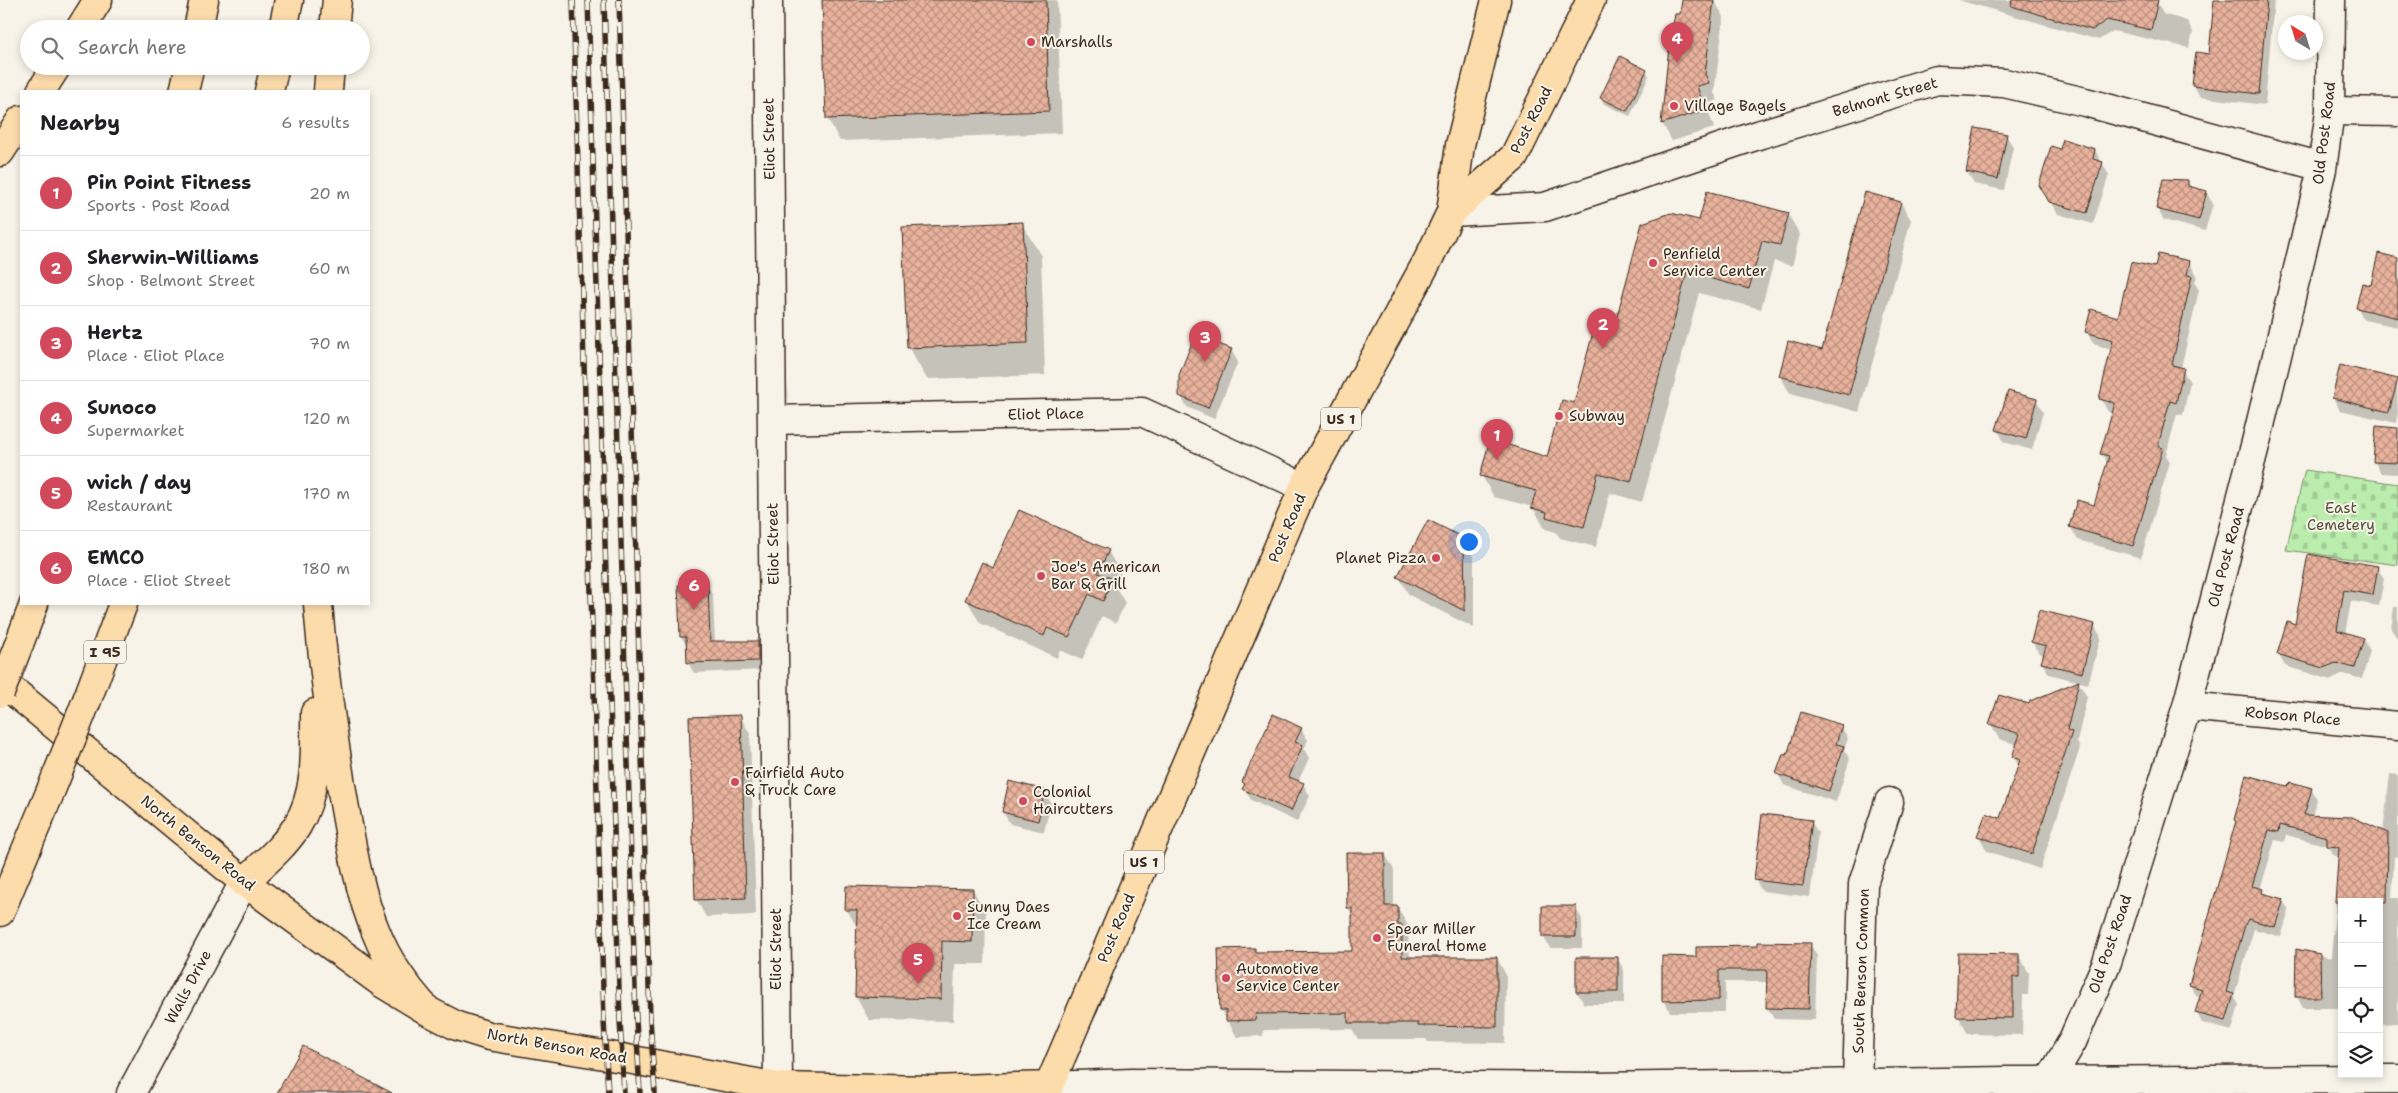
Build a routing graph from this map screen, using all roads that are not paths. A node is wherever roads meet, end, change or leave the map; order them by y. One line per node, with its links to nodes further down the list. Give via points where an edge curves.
1 (98, 0): 9 (main road)
2 (204, 0): 10 (main road)
3 (289, 0): 11 (main road)
4 (336, 0): 12 (main road)
5 (768, 0): 27 (street, Eliot Street)
6 (1496, 0): 26 (main road, US 1, via 1460,145)
7 (1591, 0): 26 (main road, Post Road / US 1, via 1514,157)
8 (2330, 0): 21 (street, Old Post Road)
9 (86, 20)
10 (200, 20)
11 (284, 20)
12 (335, 20)
13 (51, 75): 17 (main road)
14 (188, 75): 18 (main road)
15 (273, 75): 19 (main road)
16 (329, 75): 20 (main road)
17 (42, 90)
18 (184, 90)
19 (269, 90)
20 (328, 90)
21 (2330, 111): 22 (street); 25 (street, Old Post Road)
22 (2398, 112)
23 (20, 122): 24 (main road)
24 (0, 152)
25 (2322, 167): 26 (street, Belmont Street, via 2004,83 1937,80 1761,134 1545,207); 35 (street, Old Post Road, via 2257,438)
26 (1451, 212): 28 (main road, Post Road / US 1)
27 (772, 420): 28 (street, Eliot Place, via 1142,412); 44 (street, Eliot Street)
28 (1304, 487): 45 (main road, Post Road / US 1)
29 (34, 605): 34 (main road, bridge)
30 (123, 605): 39 (main road, I 95, bridge, via 50,795)
31 (317, 605): 38 (main road, via 315,747 311,793 296,828)
32 (317, 605): 40 (main road, via 332,734 358,877 388,959 403,983)
33 (0, 680): 38 (main road, North Benson Road)
34 (0, 693)
35 (2187, 706): 36 (street, Robson Place); 43 (street, Old Post Road, via 2107,962 2072,1042)
36 (2398, 726)
37 (1889, 802): 42 (street, South Benson Common, via 1863,884)
38 (244, 882): 40 (main road, North Benson Road, via 382,983); 46 (street, Walls Drive)
39 (0, 912)
40 (428, 1011): 44 (main road, North Benson Road, via 458,1026 489,1036)
41 (2398, 1079): 43 (street)
42 (1857, 1085): 43 (street); 45 (street, via 1583,1087 1132,1083)
43 (2045, 1087)
44 (778, 1088): 45 (main road, North Benson Road)
45 (1047, 1089)
46 (131, 1093)

